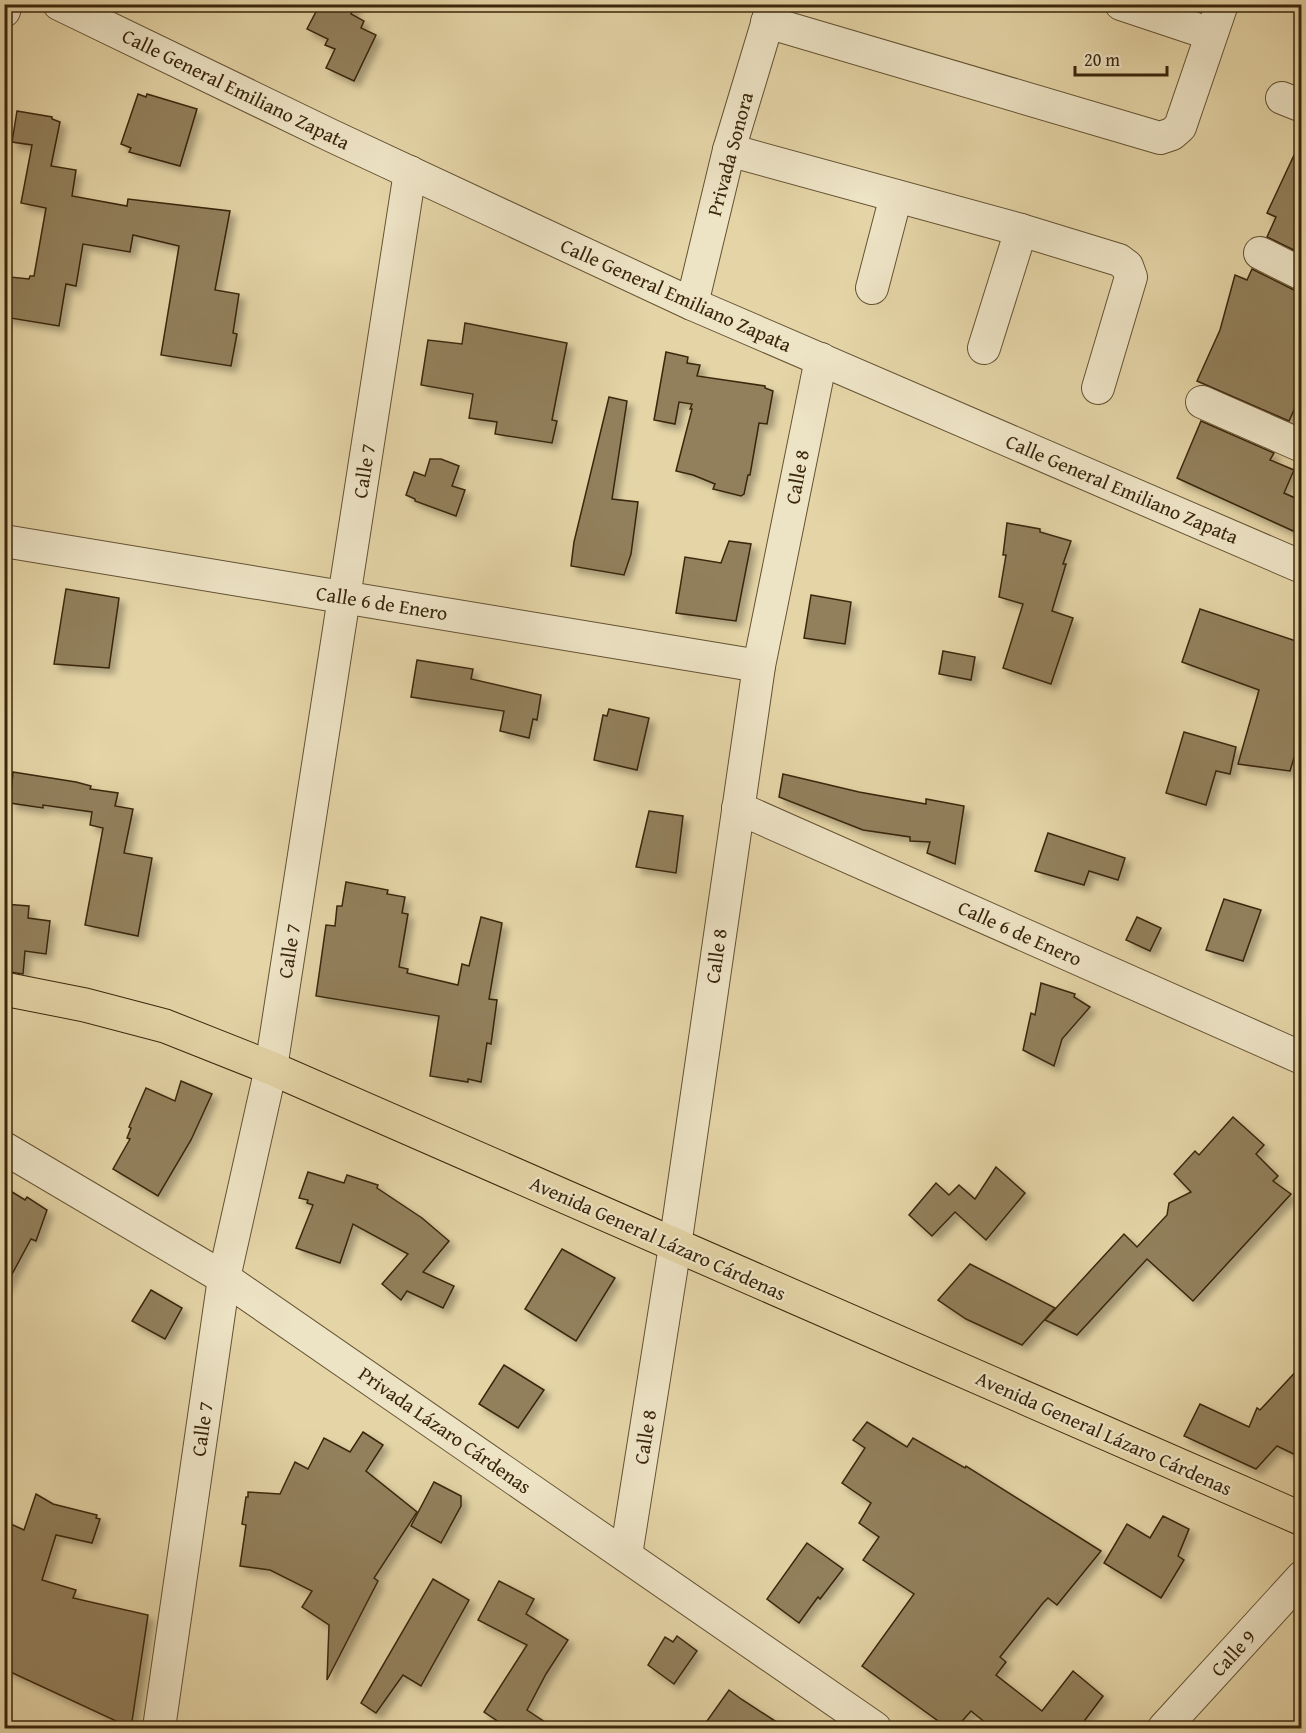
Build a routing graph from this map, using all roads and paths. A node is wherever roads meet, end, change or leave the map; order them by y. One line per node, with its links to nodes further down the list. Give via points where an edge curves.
1 (6, 4): 5 (street)
2 (59, 4): 9 (street, Calle General Emiliano Zapata)
3 (1121, 4): 7 (street)
4 (1222, 4): 7 (street)
5 (4, 12)
6 (770, 13): 7 (street, via 1160,138 1180,127); 8 (street, Privada Sonora)
7 (1211, 34)
8 (729, 150): 10 (street); 15 (street, Privada Sonora)
9 (410, 172): 15 (street, Calle General Emiliano Zapata); 23 (street, Calle 7)
10 (896, 196): 11 (street); 14 (street)
11 (1021, 230): 16 (street); 18 (street, via 1119,260 1127,266 1131,277)
12 (1260, 253): 13 (street)
13 (1302, 274)
14 (872, 288)
15 (692, 304): 17 (street, Calle General Emiliano Zapata)
16 (984, 348)
17 (820, 359): 22 (street, Calle General Emiliano Zapata); 24 (street, Calle 8)
18 (1098, 388)
19 (1202, 402): 20 (street)
20 (1302, 446)
21 (4, 541): 23 (street, Calle 6 de Enero)
22 (1302, 567)
23 (345, 597): 24 (street, Calle 6 de Enero); 28 (street, Calle 7)
24 (759, 666): 25 (street, Calle 8)
25 (738, 808): 27 (street, Calle 6 de Enero); 30 (street, Calle 8)
26 (4, 989): 28 (main road, Avenida General Lázaro Cárdenas, via 165,1026)
27 (1302, 1058)
28 (271, 1068): 30 (main road, Avenida General Lázaro Cárdenas); 31 (street, Calle 7)
29 (4, 1148): 31 (street, Privada Lázaro Cárdenas)
30 (675, 1246): 32 (main road, Avenida General Lázaro Cárdenas); 33 (street, Calle 8)
31 (224, 1278): 33 (street, Privada Lázaro Cárdenas); 35 (street, Calle 7)
32 (1302, 1519)
33 (626, 1555): 36 (street, Privada Lázaro Cárdenas)
34 (1302, 1576): 37 (street, Calle 9)
35 (159, 1728)
36 (875, 1728)
37 (1164, 1728)

